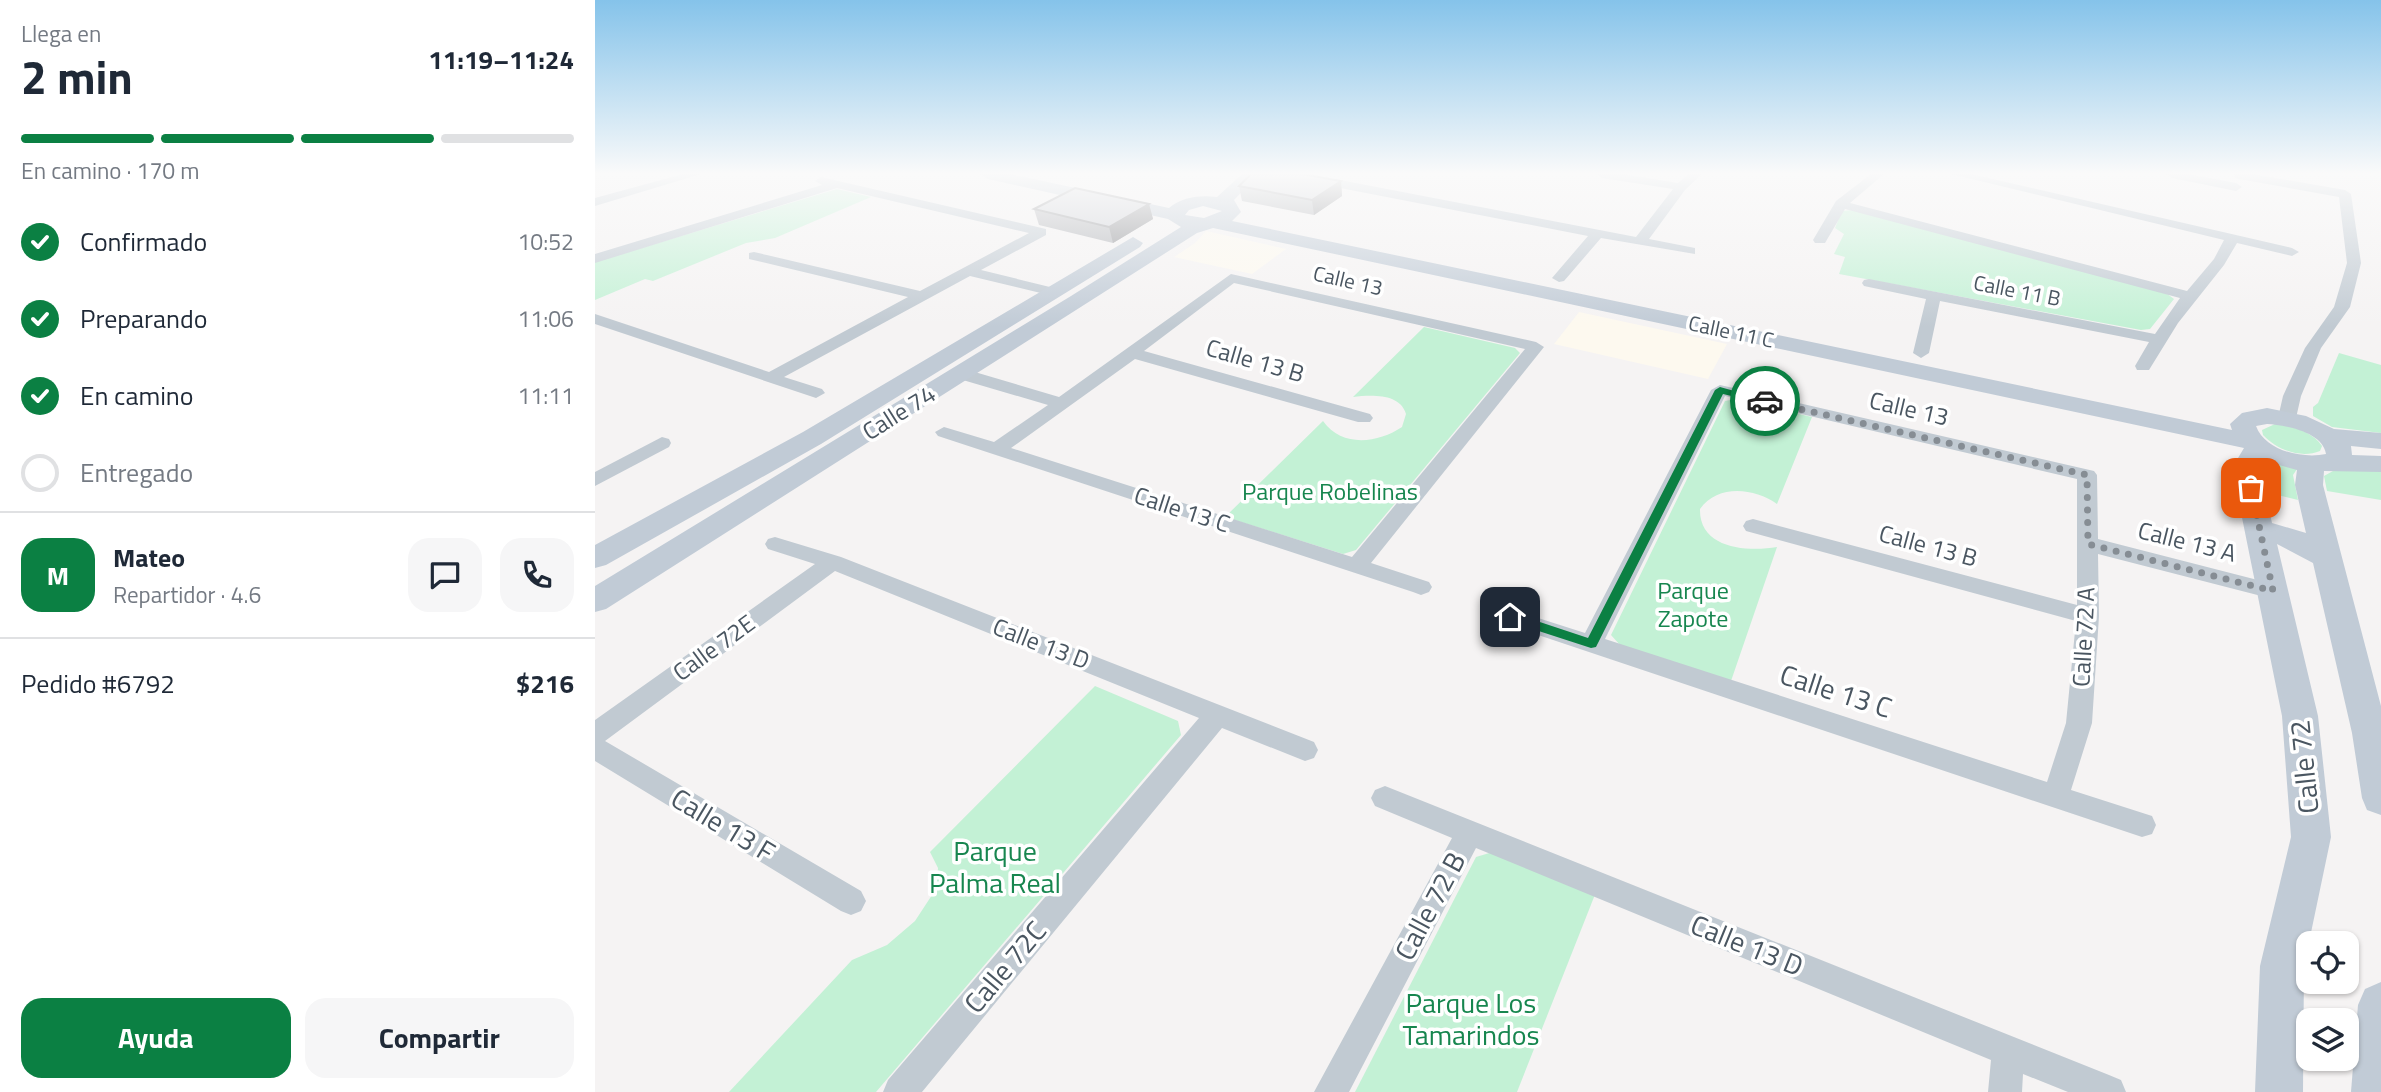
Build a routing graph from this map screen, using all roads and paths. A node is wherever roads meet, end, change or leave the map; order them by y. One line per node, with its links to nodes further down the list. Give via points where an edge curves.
1 (705, 225): 23 (street)
2 (1010, 225): 25 (street, via 1041,232)
3 (1161, 225): 14 (main road)
4 (1174, 225): 14 (main road, Calle 74)
5 (1238, 225): 16 (main road, Calle 11 C)
6 (1287, 225): 16 (main road)
7 (1303, 225): 27 (main road, Calle 11 C)
8 (1560, 225): 15 (street)
9 (1652, 225): 19 (street)
10 (1829, 225): 18 (street)
11 (1921, 225): 32 (street)
12 (2176, 225): 17 (street)
13 (2349, 225): 46 (street, via 2354,263 2342,307 2313,348)
14 (1167, 227): 24 (main road, Calle 74); 26 (main road, Calle 74)
15 (1598, 233): 19 (street); 27 (street)
16 (1273, 234): 33 (main road, Calle 11 C)
17 (2232, 238): 21 (street); 32 (street, via 2226,255)
18 (1820, 240)
19 (1640, 241): 20 (street)
20 (1690, 251)
21 (2293, 252)
22 (754, 256): 30 (street)
23 (595, 259)
24 (1092, 267): 26 (main road); 29 (main road, Calle 74)
25 (969, 271): 29 (street); 30 (street)
26 (1120, 274): 40 (main road, Calle 74)
27 (1559, 278): 33 (main road, Calle 11 C)
28 (1869, 283): 31 (street, Calle 11 B)
29 (1049, 291): 47 (main road, Calle 74)
30 (922, 296): 41 (street)
31 (1934, 296): 36 (street, Calle 11 B); 38 (street)
32 (2190, 296): 36 (street)
33 (1629, 301): 34 (main road, Calle 11 C)
34 (1698, 316): 38 (main road, Calle 11 C); 44 (main road, Calle 11 C)
35 (595, 319): 41 (street)
36 (2158, 340): 39 (street)
37 (1132, 353): 43 (street); 45 (street, Calle 13 B); 67 (street, Calle 13, via 1231,278 1536,347)
38 (1921, 353): 44 (main road, Calle 11 C)
39 (2143, 366)
40 (962, 374): 43 (street); 49 (main road, Calle 74)
41 (771, 377): 42 (street)
42 (817, 393)
43 (1060, 403): 53 (street)
44 (2128, 406): 50 (main road, Calle 11 C)
45 (1364, 418)
46 (2287, 418): 50 (main road, via 2267,416); 54 (main road, via 2309,425)
47 (838, 422): 49 (main road, via 840,432); 58 (main road, Calle 74)
48 (944, 432): 53 (street, Calle 13 C)
49 (863, 435): 59 (main road, Calle 74)
50 (2252, 437): 54 (main road, via 2289,460); 61 (main road, Calle 72, via 2246,468)
51 (2381, 441): 54 (main road)
52 (662, 443): 57 (street)
53 (996, 449): 67 (street, Calle 13 C)
54 (2324, 454): 55 (main road); 65 (main road, via 2309,485)
55 (2381, 464)
56 (2087, 475): 63 (street, Calle 72 A); 73 (street, Calle 13, via 1720,390)
57 (598, 476)
58 (720, 489): 59 (main road, via 747,491); 64 (main road, Calle 74)
59 (755, 501): 70 (main road, Calle 74)
60 (1753, 526): 71 (street, Calle 13 B)
61 (2260, 530): 65 (main road, via 2291,537); 69 (main road, Calle 72)
62 (775, 544): 66 (street, Calle 13 D)
63 (2088, 544): 69 (street, Calle 13 A); 71 (street, Calle 72 A)
64 (595, 558)
65 (2327, 558): 80 (main road, via 2371,733)
66 (833, 562): 74 (street, Calle 13 D); 75 (street, Calle 72E)
67 (1357, 566): 68 (street, Calle 13 C)
68 (1421, 587)
69 (2273, 591): 90 (main road, Calle 72, via 2300,716 2311,837 2282,967)
70 (595, 601)
71 (2088, 616): 78 (street, Calle 72 A, via 2079,723)
72 (1510, 617): 73 (street, Calle 13 C)
73 (1591, 643): 78 (street, Calle 13 C)
74 (1218, 714): 77 (street, Calle 13 D); 86 (street, Calle 72C)
75 (595, 734)
76 (595, 748): 83 (street, Calle 13 F)
77 (1305, 750)
78 (2056, 796): 81 (street, Calle 13 C)
79 (1385, 797): 82 (street, Calle 13 D)
80 (2381, 798)
81 (2142, 825)
82 (1470, 832): 85 (street, Calle 13 D); 87 (street, Calle 72 B)
83 (851, 901)
84 (2381, 1004): 91 (main road)
85 (2008, 1051): 88 (street); 89 (street, Calle 13 D)
86 (900, 1092)
87 (1331, 1092)
88 (2005, 1092)
89 (2109, 1092)
90 (2279, 1092)
91 (2375, 1092)

